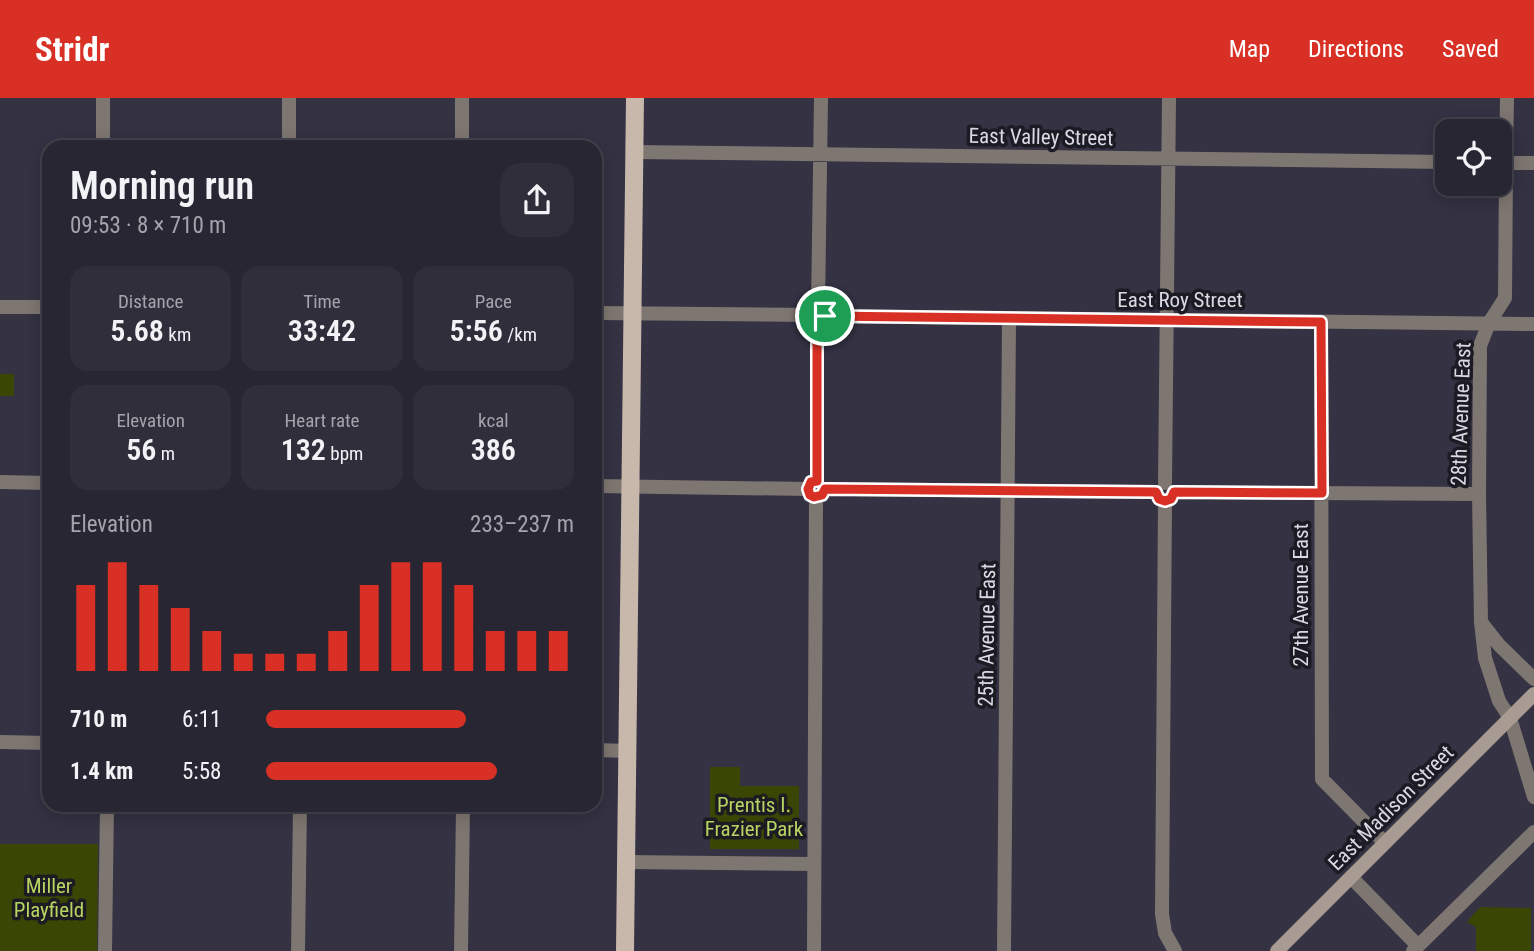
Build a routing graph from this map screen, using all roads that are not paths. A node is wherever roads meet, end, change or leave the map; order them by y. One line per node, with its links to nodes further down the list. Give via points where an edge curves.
1 (103, 98): 9 (street)
2 (289, 98): 10 (street)
3 (462, 98): 11 (street)
4 (635, 98): 12 (main road)
5 (821, 98): 13 (street)
6 (1169, 98): 14 (street)
7 (1507, 98): 8 (street, 28th Avenue East)
8 (1506, 119)
9 (103, 140)
10 (289, 140)
11 (462, 140)
12 (635, 152): 13 (street, East Valley Street); 22 (main road)
13 (821, 155): 14 (street, East Valley Street); 23 (street)
14 (1168, 160): 15 (street, East Valley Street); 25 (street)
15 (1435, 162)
16 (1512, 163): 17 (street)
17 (1534, 163)
18 (1505, 196): 27 (street, 28th Avenue East, via 1505,298)
19 (0, 307): 20 (street)
20 (42, 307)
21 (602, 313): 22 (street, East Roy Street)
22 (633, 313): 23 (street, East Roy Street); 32 (main road)
23 (817, 316): 24 (street, East Roy Street); 33 (street)
24 (1009, 319): 25 (street, East Roy Street); 34 (street, 25th Avenue East)
25 (1167, 321): 26 (street, East Roy Street); 35 (street)
26 (1321, 322): 27 (street, East Roy Street); 36 (street, 27th Avenue East)
27 (1489, 323): 28 (street, East Roy Street); 37 (street, 28th Avenue East, via 1480,346)
28 (1534, 324)
29 (0, 482): 30 (street)
30 (42, 483)
31 (602, 486): 32 (street)
32 (631, 487): 33 (street); 45 (main road)
33 (816, 489): 34 (street); 53 (street)
34 (1009, 490): 35 (street); 61 (street, 25th Avenue East)
35 (1165, 492): 36 (street); 62 (street, via 1162,914)
36 (1322, 493): 37 (street); 51 (street, 27th Avenue East, via 1322,779)
37 (1479, 494): 38 (street, 28th Avenue East)
38 (1481, 622): 39 (street); 41 (street, 28th Avenue East, via 1486,666)
39 (1534, 678)
40 (1534, 694): 41 (main road, East Madison Street)
41 (1510, 718): 46 (street, 28th Avenue East); 51 (main road, East Madison Street)
42 (0, 742): 43 (street)
43 (42, 743)
44 (602, 750): 45 (street)
45 (628, 751): 52 (main road)
46 (1534, 797)
47 (107, 812): 56 (street)
48 (300, 812): 57 (street)
49 (463, 812): 58 (street)
50 (1534, 832): 55 (street)
51 (1385, 843): 54 (main road, East Madison Street)
52 (627, 862): 53 (street); 59 (main road)
53 (814, 864): 60 (street)
54 (1351, 877): 55 (street); 63 (main road, East Madison Street)
55 (1416, 948)
56 (105, 951)
57 (298, 951)
58 (461, 951)
59 (625, 951)
60 (814, 951)
61 (1004, 951)
62 (1175, 951)
63 (1277, 951)

